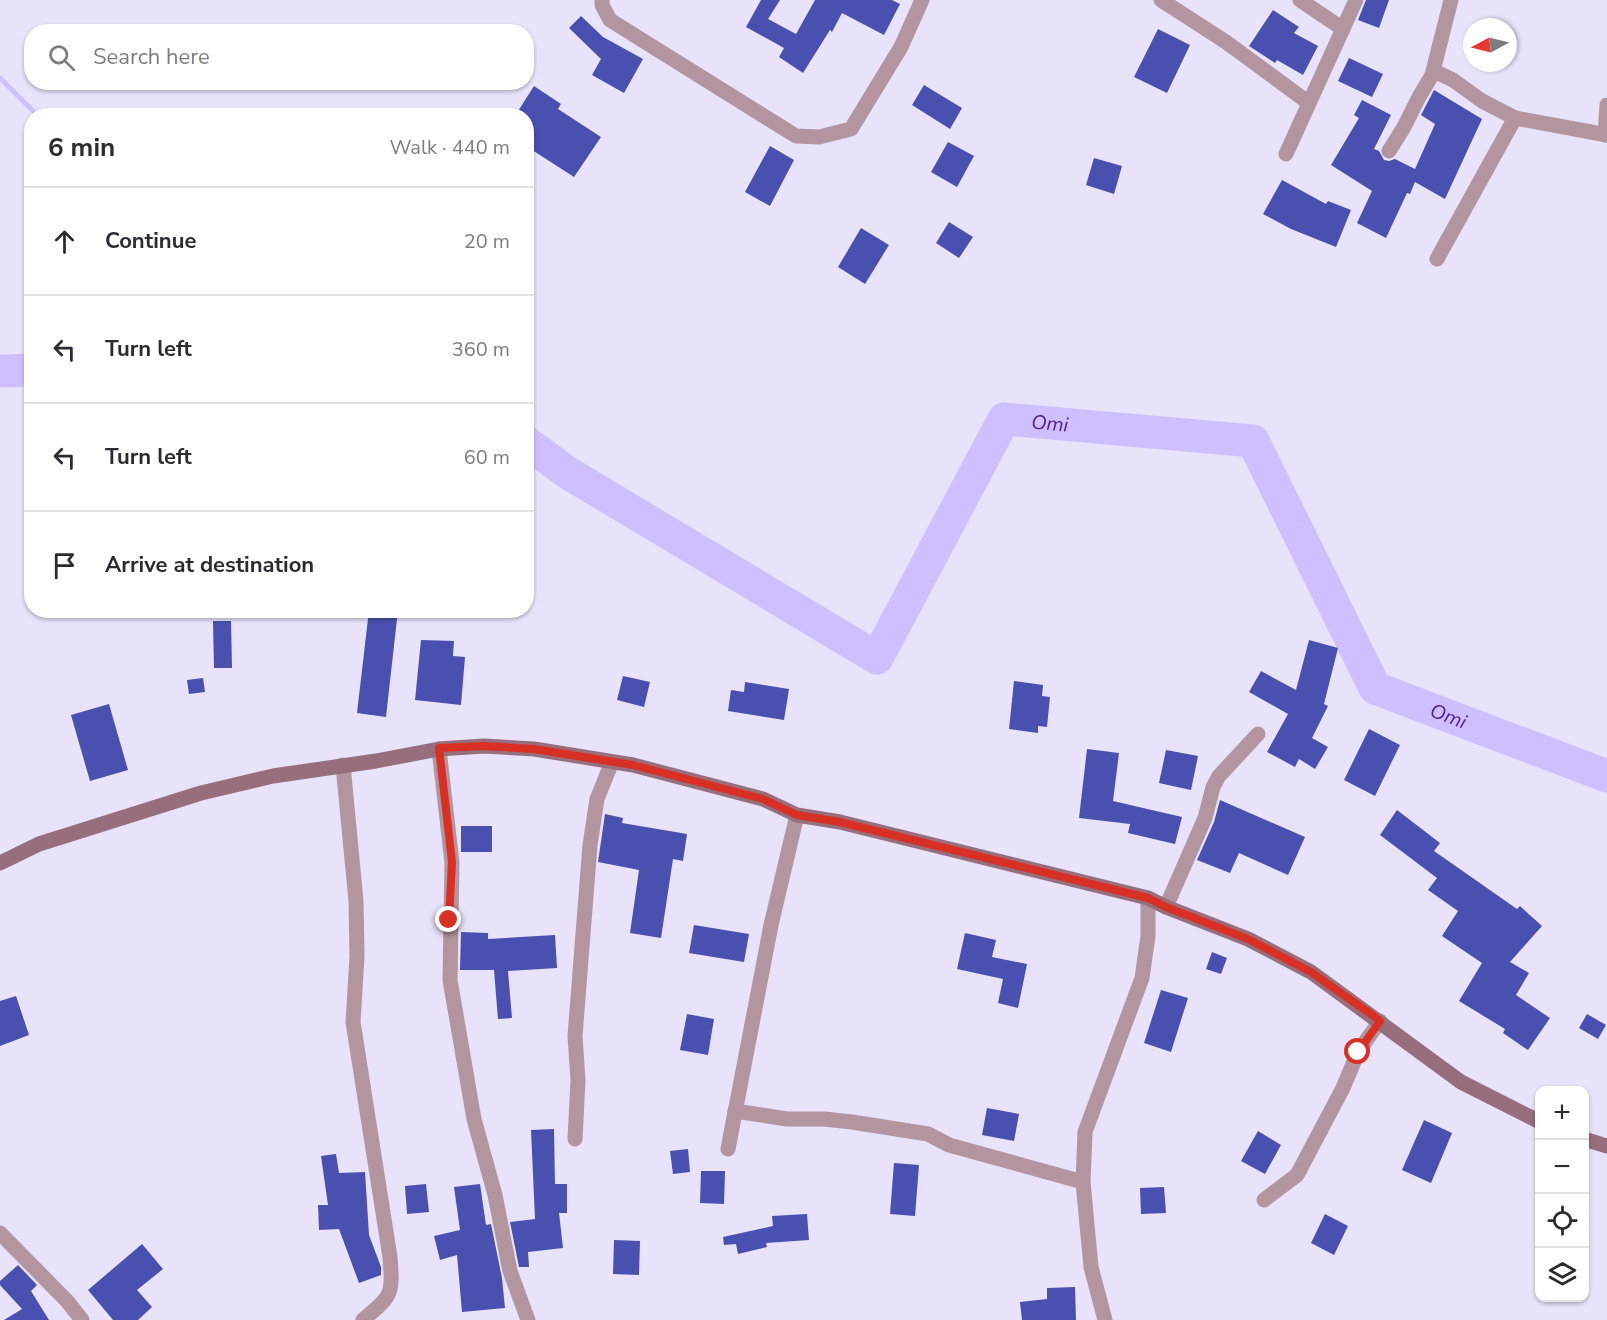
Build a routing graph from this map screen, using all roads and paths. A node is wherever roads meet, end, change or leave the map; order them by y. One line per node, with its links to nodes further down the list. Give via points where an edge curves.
1 (602, 0): 2 (street, via 610,20 796,136 819,137 851,129 901,47)
2 (922, 0)
3 (1161, 0): 9 (street)
4 (1300, 0): 7 (street)
5 (1356, 0): 7 (street)
6 (1451, 0): 8 (street)
7 (1343, 29): 9 (street)
8 (1434, 71): 11 (street); 13 (street)
9 (1309, 103): 14 (street)
10 (1607, 105): 12 (street)
11 (1515, 118): 12 (street); 15 (street)
12 (1606, 135)
13 (1389, 151)
14 (1286, 154)
15 (1437, 259)
16 (1258, 734): 23 (street, via 1213,787 1205,818)
17 (439, 748): 18 (main road, via 534,749); 19 (main road); 36 (street, via 452,862 450,980 474,1119 510,1271)
18 (612, 762): 20 (main road, via 763,799); 27 (street, via 597,799 590,845 575,1036)
19 (343, 765): 21 (main road, via 201,793 39,844); 35 (street, via 356,900 353,1022 392,1284 387,1300)
20 (797, 815): 22 (main road, via 840,822); 25 (street)
21 (0, 863)
22 (1148, 898): 23 (main road); 31 (street, via 1142,978 1085,1132)
23 (1166, 907): 24 (main road, via 1248,939 1311,972)
24 (1380, 1021): 26 (main road, via 1461,1082); 32 (street, via 1358,1052 1297,1175)
25 (735, 1111): 30 (street); 31 (street, via 928,1134 949,1145)
26 (1535, 1120)
27 (575, 1139)
28 (1587, 1140): 29 (main road)
29 (1607, 1146)
30 (728, 1149)
31 (1083, 1182): 37 (street, via 1091,1267)
32 (1264, 1200)
33 (0, 1233): 34 (street)
34 (82, 1320)
35 (363, 1320)
36 (528, 1320)
37 (1105, 1320)

